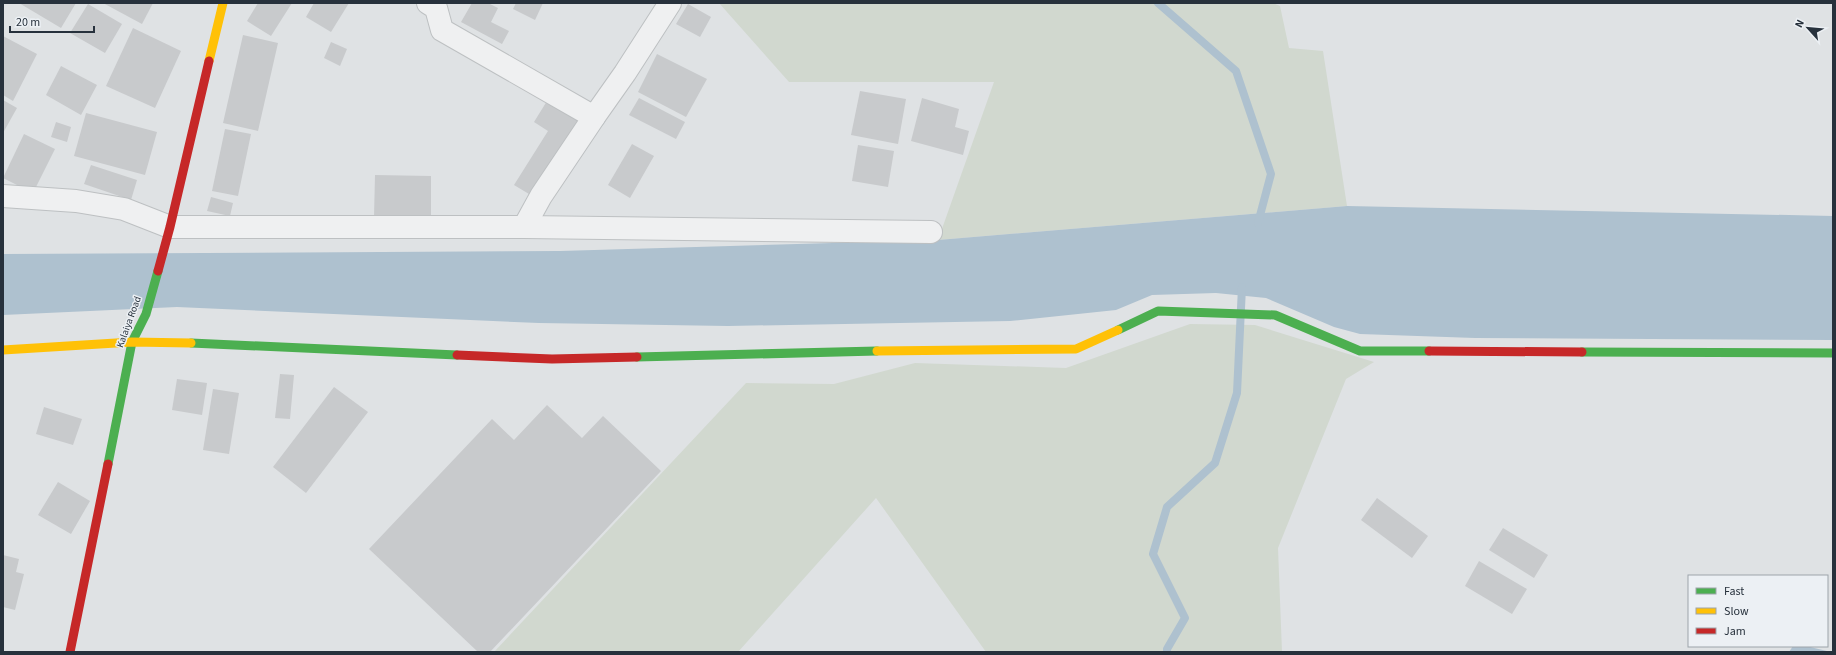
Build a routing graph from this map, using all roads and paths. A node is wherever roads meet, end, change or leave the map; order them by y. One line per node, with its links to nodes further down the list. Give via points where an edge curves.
1 (223, 3): 6 (main road, Kalaiya Road)
2 (428, 3): 4 (street, via 436,8 442,30)
3 (670, 3): 4 (street)
4 (594, 117): 7 (street, via 541,196)
5 (3, 196): 6 (street, via 76,201 124,209)
6 (170, 227): 7 (street); 9 (main road, Kalaiya Road, via 146,314)
7 (524, 227): 8 (street)
8 (931, 232)
9 (132, 342): 10 (main road); 11 (main road, via 552,359 905,350 1076,349 1158,311 1275,315 1360,351); 12 (main road, Kalaiya Road)
10 (3, 350)
11 (1833, 353)
12 (70, 652)

